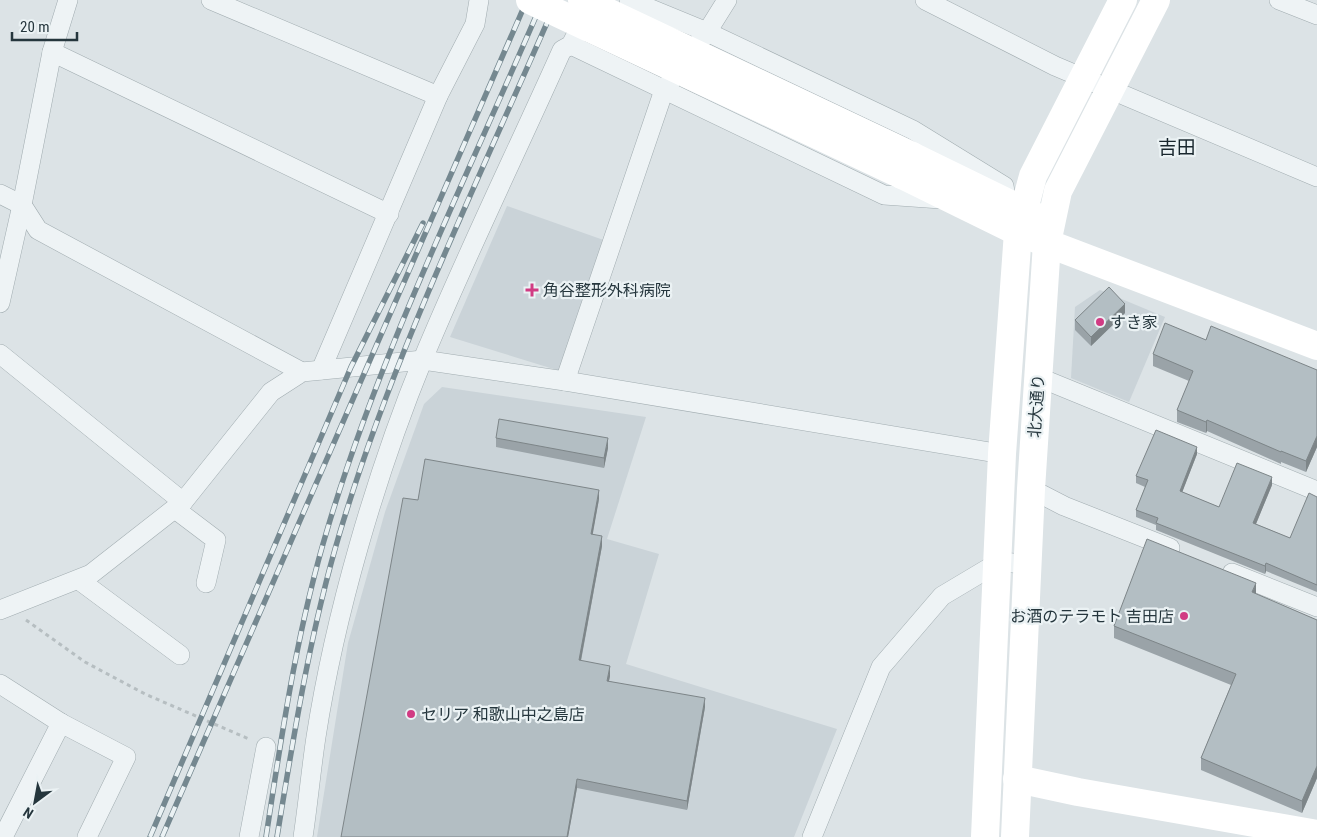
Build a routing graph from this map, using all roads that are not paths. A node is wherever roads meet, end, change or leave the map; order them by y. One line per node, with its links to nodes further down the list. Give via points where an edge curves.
1 (68, 0): 16 (street)
2 (211, 0): 20 (street)
3 (530, 0): 21 (street, bridge)
4 (582, 0): 21 (street, bridge)
5 (594, 0): 15 (street)
6 (629, 0): 14 (street)
7 (726, 0): 14 (street)
8 (925, 0): 17 (street)
9 (1123, 0): 17 (street, 北大通り)
10 (1156, 0): 19 (street, 北大通り)
11 (1279, 0): 13 (street)
12 (477, 1): 20 (street, via 474,24)
13 (1317, 14)
14 (707, 32): 18 (street); 27 (street, via 913,130 1004,186)
15 (571, 45): 18 (street); 32 (street, via 562,50)
16 (52, 52): 25 (street); 26 (street)
17 (1083, 78): 19 (street); 27 (street, 北大通り)
18 (664, 90): 24 (street, via 884,195); 35 (street)
19 (1110, 90): 22 (street); 28 (street, 北大通り, via 1058,191)
20 (438, 96): 26 (street)
21 (907, 165): 24 (street); 27 (street)
22 (1317, 177)
23 (0, 194): 25 (street)
24 (952, 200): 27 (street)
25 (22, 206): 29 (street); 33 (street, via 38,230)
26 (389, 214): 33 (street)
27 (1016, 215): 28 (street); 36 (street, 北大通り)
28 (1050, 233): 30 (street); 34 (street, 北大通り)
29 (0, 303)
30 (1306, 342)
31 (0, 354): 39 (street)
32 (423, 360): 33 (street); 35 (street); 57 (street, via 385,463 339,627 317,736)
33 (312, 371): 39 (street, via 271,392)
34 (1038, 377): 37 (street, 北大通り); 38 (street)
35 (565, 381): 36 (street)
36 (1002, 454): 41 (street, 北大通り)
37 (1031, 489): 40 (street, via 1064,506); 42 (street, 北大通り)
38 (1317, 492)
39 (179, 506): 44 (street); 45 (street, via 216,540)
40 (1191, 557)
41 (999, 562): 42 (street); 58 (street, via 942,596 881,667); 59 (street, 北大通り)
42 (1027, 564): 52 (street, 北大通り)
43 (1218, 568): 46 (street)
44 (79, 580): 47 (street); 48 (street)
45 (206, 583)
46 (1317, 607)
47 (6, 608)
48 (173, 655)
49 (0, 684): 50 (street)
50 (62, 723): 54 (street); 55 (street, via 126,757)
51 (266, 747): 56 (street)
52 (1017, 779): 53 (street); 60 (street, 北大通り)
53 (1317, 834)
54 (3, 837)
55 (87, 837)
56 (249, 837)
57 (304, 837)
58 (812, 837)
59 (985, 837)
60 (1015, 837)

